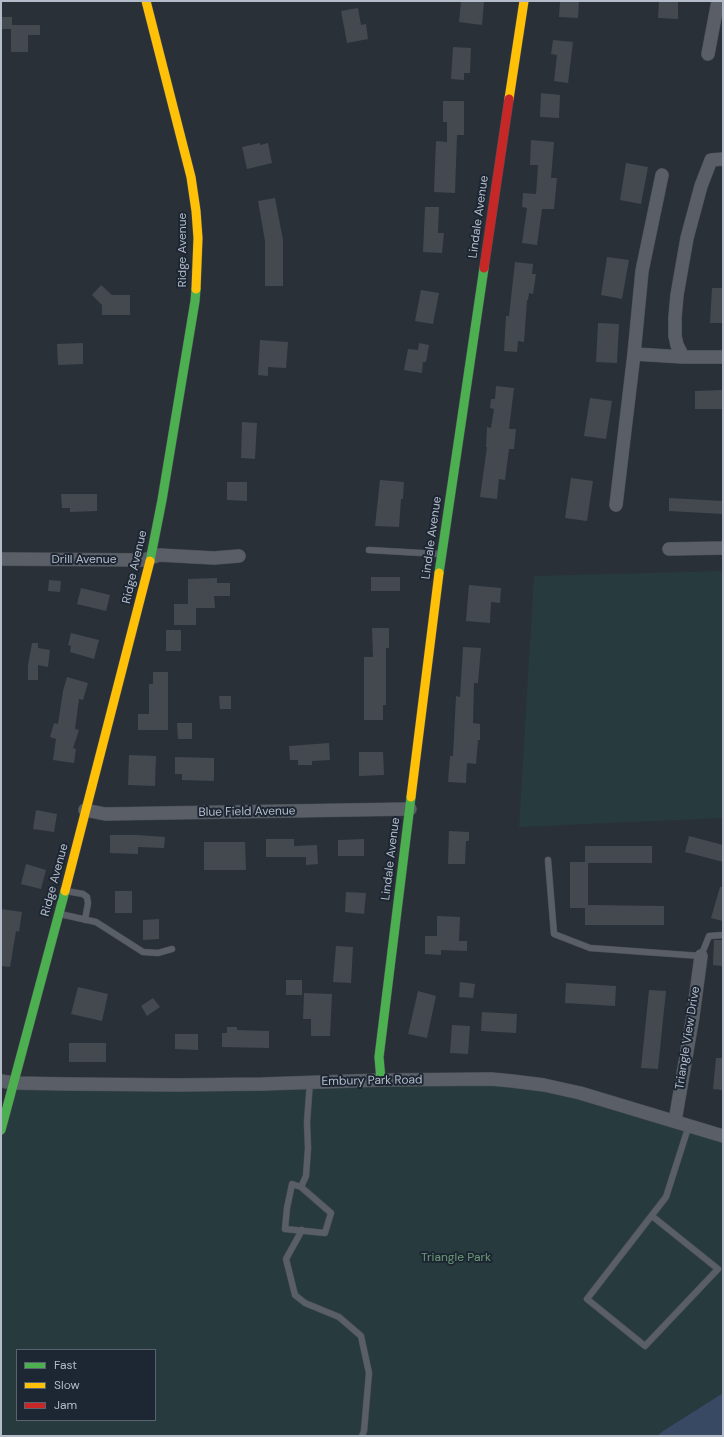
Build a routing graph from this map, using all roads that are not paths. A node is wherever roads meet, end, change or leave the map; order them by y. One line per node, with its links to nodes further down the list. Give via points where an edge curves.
1 (146, 1): 16 (street, Ridge Avenue, via 191,177 198,238 195,302)
2 (524, 1): 14 (street, Lindale Avenue)
3 (718, 1): 4 (street)
4 (708, 54)
5 (717, 160): 8 (street, via 701,186 687,238 677,295 675,336)
6 (662, 175): 7 (street, via 642,272)
7 (634, 354): 8 (street); 10 (street)
8 (683, 357): 9 (street)
9 (723, 357)
10 (616, 504)
11 (723, 548): 13 (street)
12 (370, 550): 14 (lane)
13 (669, 550)
14 (441, 554): 18 (street, Lindale Avenue)
15 (239, 556): 16 (street, Drill Avenue, via 214,558 159,555)
16 (150, 558): 17 (street, Drill Avenue); 19 (street, Ridge Avenue)
17 (1, 559)
18 (410, 809): 19 (street, Blue Field Avenue, via 105,814); 27 (street, Lindale Avenue, via 379,1057)
19 (85, 810): 21 (street, Ridge Avenue)
20 (548, 860): 26 (lane, via 554,934 590,948)
21 (64, 890): 22 (street, Ridge Avenue); 23 (lane, via 87,897)
22 (58, 913): 23 (lane); 30 (street, Ridge Avenue)
23 (85, 920): 25 (lane, via 96,922 143,952 158,953)
24 (723, 935): 26 (lane, via 710,936)
25 (172, 949)
26 (701, 956): 31 (street, Triangle View Drive)
27 (381, 1080): 29 (street, Embury Park Road); 31 (street, Embury Park Road, via 491,1080 544,1084)
28 (1, 1081): 30 (street, Embury Park Road)
29 (310, 1082): 30 (street, Embury Park Road, via 186,1085); 35 (lane, via 306,1176)
30 (14, 1083): 33 (street, Ridge Avenue)
31 (675, 1121): 32 (street, Embury Park Road)
32 (689, 1125): 34 (street, Embury Park Road); 36 (lane, via 666,1197)
33 (1, 1130)
34 (723, 1136)
35 (301, 1187): 37 (lane, via 292,1184 285,1229); 37 (lane, via 331,1213 325,1233)
36 (652, 1216): 36 (lane, via 587,1299 645,1346 718,1270)
37 (302, 1230): 38 (lane, via 286,1259 295,1295 339,1317 361,1336 369,1373)
38 (362, 1436)

